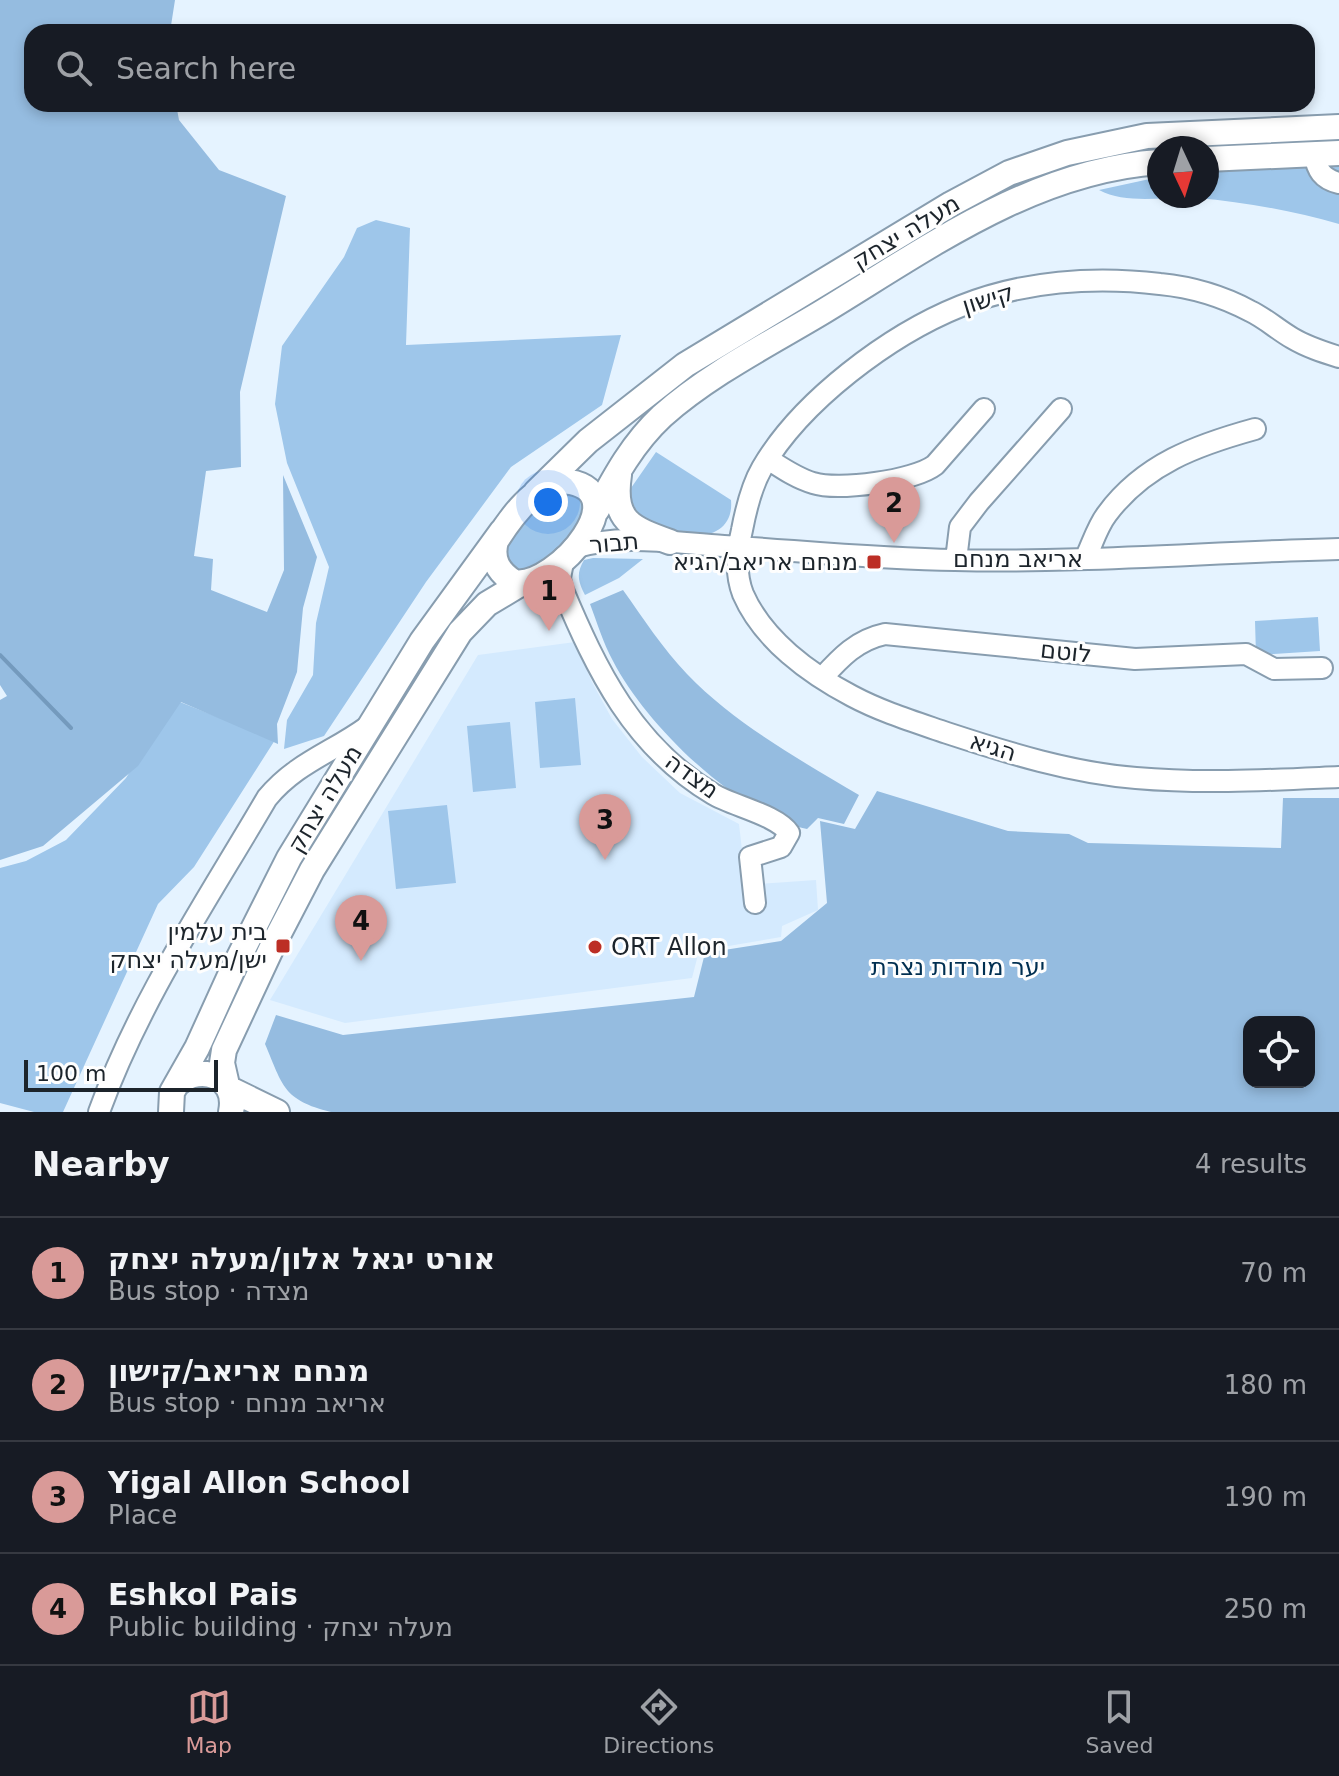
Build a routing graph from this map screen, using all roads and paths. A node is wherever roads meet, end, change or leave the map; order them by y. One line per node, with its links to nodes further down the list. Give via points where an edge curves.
1 (1339, 127): 13 (main road, מעלה יצחק, via 1147,136 1067,153 1009,173 685,365 617,416)
2 (1339, 153): 3 (main road)
3 (1314, 154): 4 (main road); 6 (street, via 1321,173)
4 (1219, 158)
5 (1147, 164): 12 (main road, מעלה יצחק, via 1047,186 965,227 700,387 662,417)
6 (1339, 183)
7 (1339, 357): 11 (street, קישון, via 1294,340 1254,312 1190,289 1110,281 1018,288 961,305 893,343 815,405)
8 (984, 409): 11 (street, via 935,465 904,479 820,485)
9 (1061, 409): 21 (street, via 960,527)
10 (1255, 429): 20 (street, via 1199,445 1150,472 1105,517)
11 (768, 459): 17 (street, קישון, via 753,488)
12 (620, 467): 14 (main road, מעלה יצחק); 16 (main road, via 620,513)
13 (536, 492): 14 (main road, via 552,483 577,483 590,492); 15 (main road)
14 (596, 514): 16 (street, תבור, via 612,530); 19 (main road)
15 (502, 531): 22 (main road, via 494,550 497,566 509,579); 26 (main road, מעלה יצחק, via 422,641)
16 (660, 542): 17 (street, אריאב מנחם); 19 (street, תבור, via 590,543)
17 (738, 547): 21 (street, אריאב מנחם); 25 (street, הגיא, via 738,579 750,608 783,647)
18 (1339, 549): 20 (street, אריאב מנחם)
19 (569, 553): 22 (main road, via 546,574); 23 (street, מצדה, via 560,578)
20 (1085, 559): 21 (street, אריאב מנחם)
21 (956, 560)
22 (526, 582): 23 (street, מצדה, via 555,589); 30 (main road, מעלה יצחק, via 487,604 460,632 312,870 224,1050)
23 (571, 609): 28 (street, מצדה, via 606,683 646,738 714,795 789,833 781,847 750,857)
24 (1322, 668): 25 (street, לוטם, via 1274,669 1246,654 1135,659 885,634 856,645)
25 (822, 678): 27 (street, הגיא, via 856,699 915,722 1089,771 1181,781)
26 (372, 723): 29 (main road, מעלה יצחק, via 283,869); 31 (street, via 297,768 267,798 135,1029)
27 (1339, 777)
28 (755, 903)
29 (177, 1084): 30 (main road, via 202,1072 220,1078); 32 (main road, מעלה יצחק)
30 (229, 1095): 33 (main road)
31 (99, 1112)
32 (171, 1112)
33 (277, 1112)

